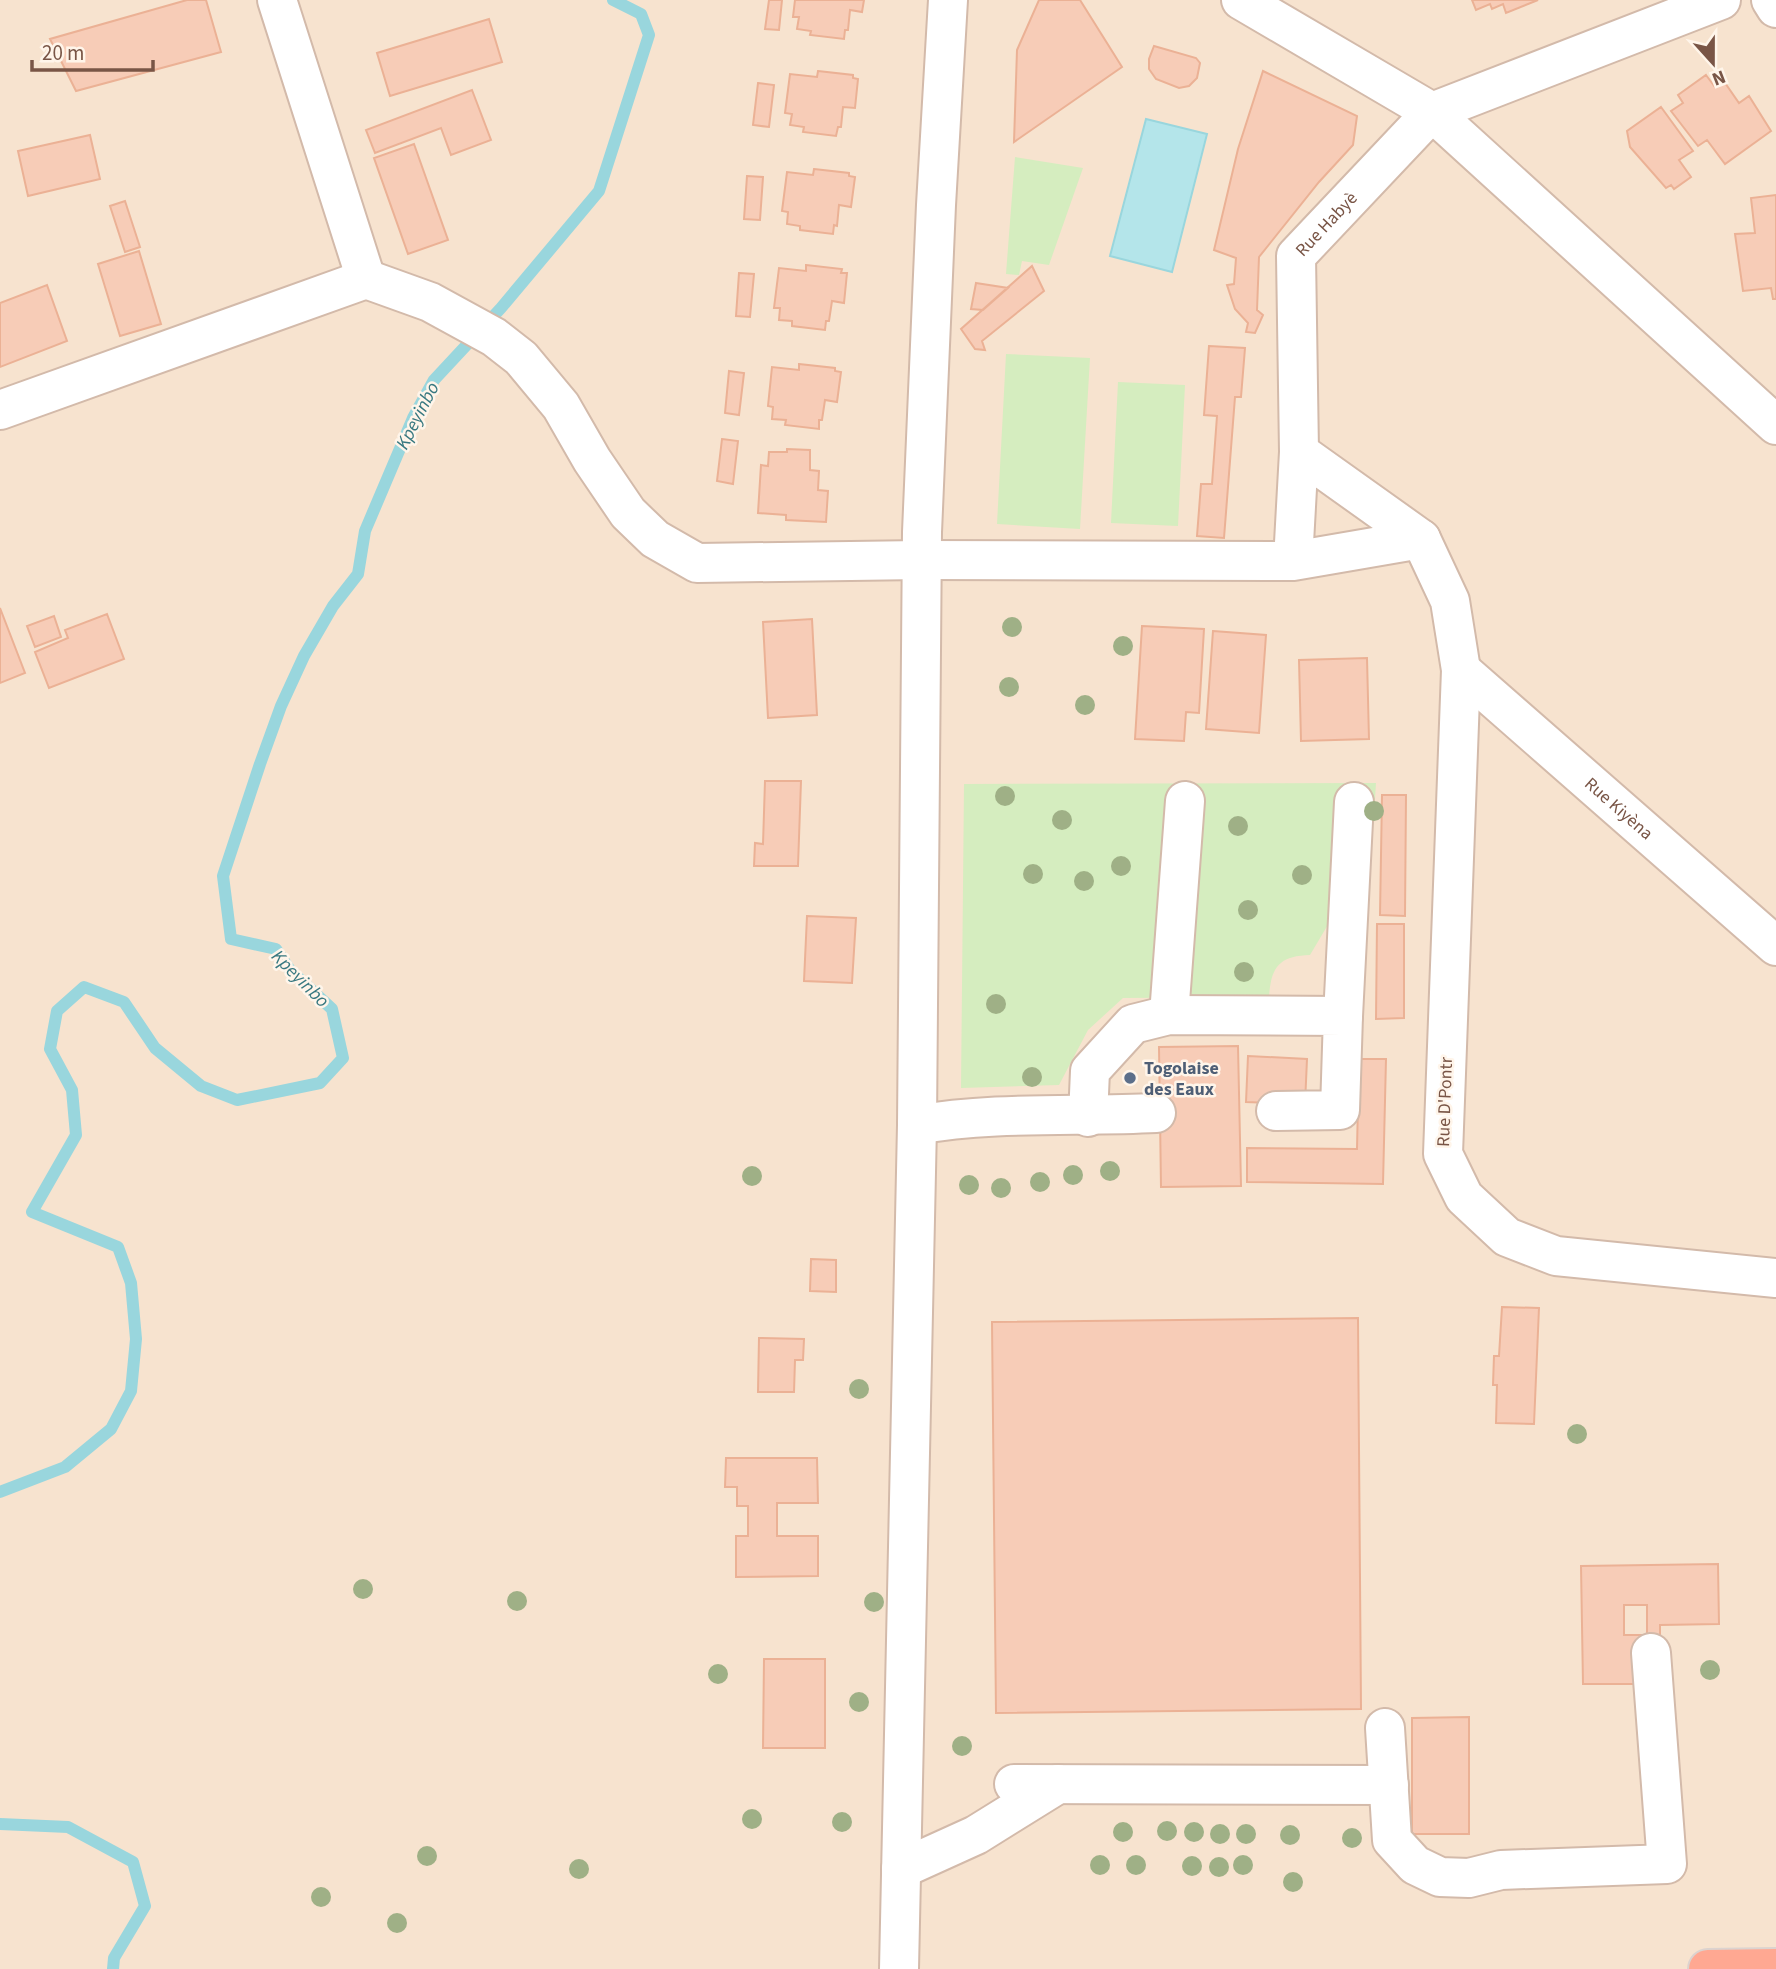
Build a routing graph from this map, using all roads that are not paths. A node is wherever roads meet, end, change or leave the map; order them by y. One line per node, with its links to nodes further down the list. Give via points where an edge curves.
1 (277, 0): 8 (street)
2 (1241, 0): 7 (street)
3 (1721, 0): 7 (street)
4 (1771, 0): 6 (street)
5 (953, 4): 13 (street, via 936,205)
6 (1776, 8)
7 (1432, 112): 10 (street); 11 (street, Rue Habyè, via 1296,256)
8 (366, 279): 9 (street); 13 (street, via 430,302 494,337 521,358 561,406 628,513 655,539 698,563)
9 (0, 410)
10 (1776, 425)
11 (1299, 452): 12 (street); 14 (street, Rue Habyè)
12 (1421, 539): 14 (street); 15 (street, Rue D'Pontr, via 1450,601)
13 (921, 560): 14 (street); 24 (street)
14 (1293, 561)
15 (1461, 670): 18 (street, Rue Kiyèna); 25 (street, Rue D'Pontr, via 1443,1154 1465,1197 1507,1237 1556,1256)
16 (1185, 801): 19 (street)
17 (1354, 802): 20 (street)
18 (1776, 946)
19 (1170, 1015): 20 (street); 23 (street, via 1133,1024 1090,1071)
20 (1343, 1016): 21 (street, via 1340,1110)
21 (1276, 1111)
22 (1156, 1113): 23 (street)
23 (1088, 1117): 24 (street, via 958,1118)
24 (918, 1125): 31 (street)
25 (1776, 1278)
26 (1651, 1653): 30 (street, via 1667,1864 1440,1877 1415,1865 1392,1840)
27 (1385, 1728): 30 (street)
28 (1014, 1784): 29 (street)
29 (1058, 1784): 30 (street); 31 (street, via 975,1835)
30 (1389, 1785)
31 (901, 1869): 33 (street)
32 (1776, 1968): 34 (highway)
33 (898, 1969)
34 (1708, 1969)

